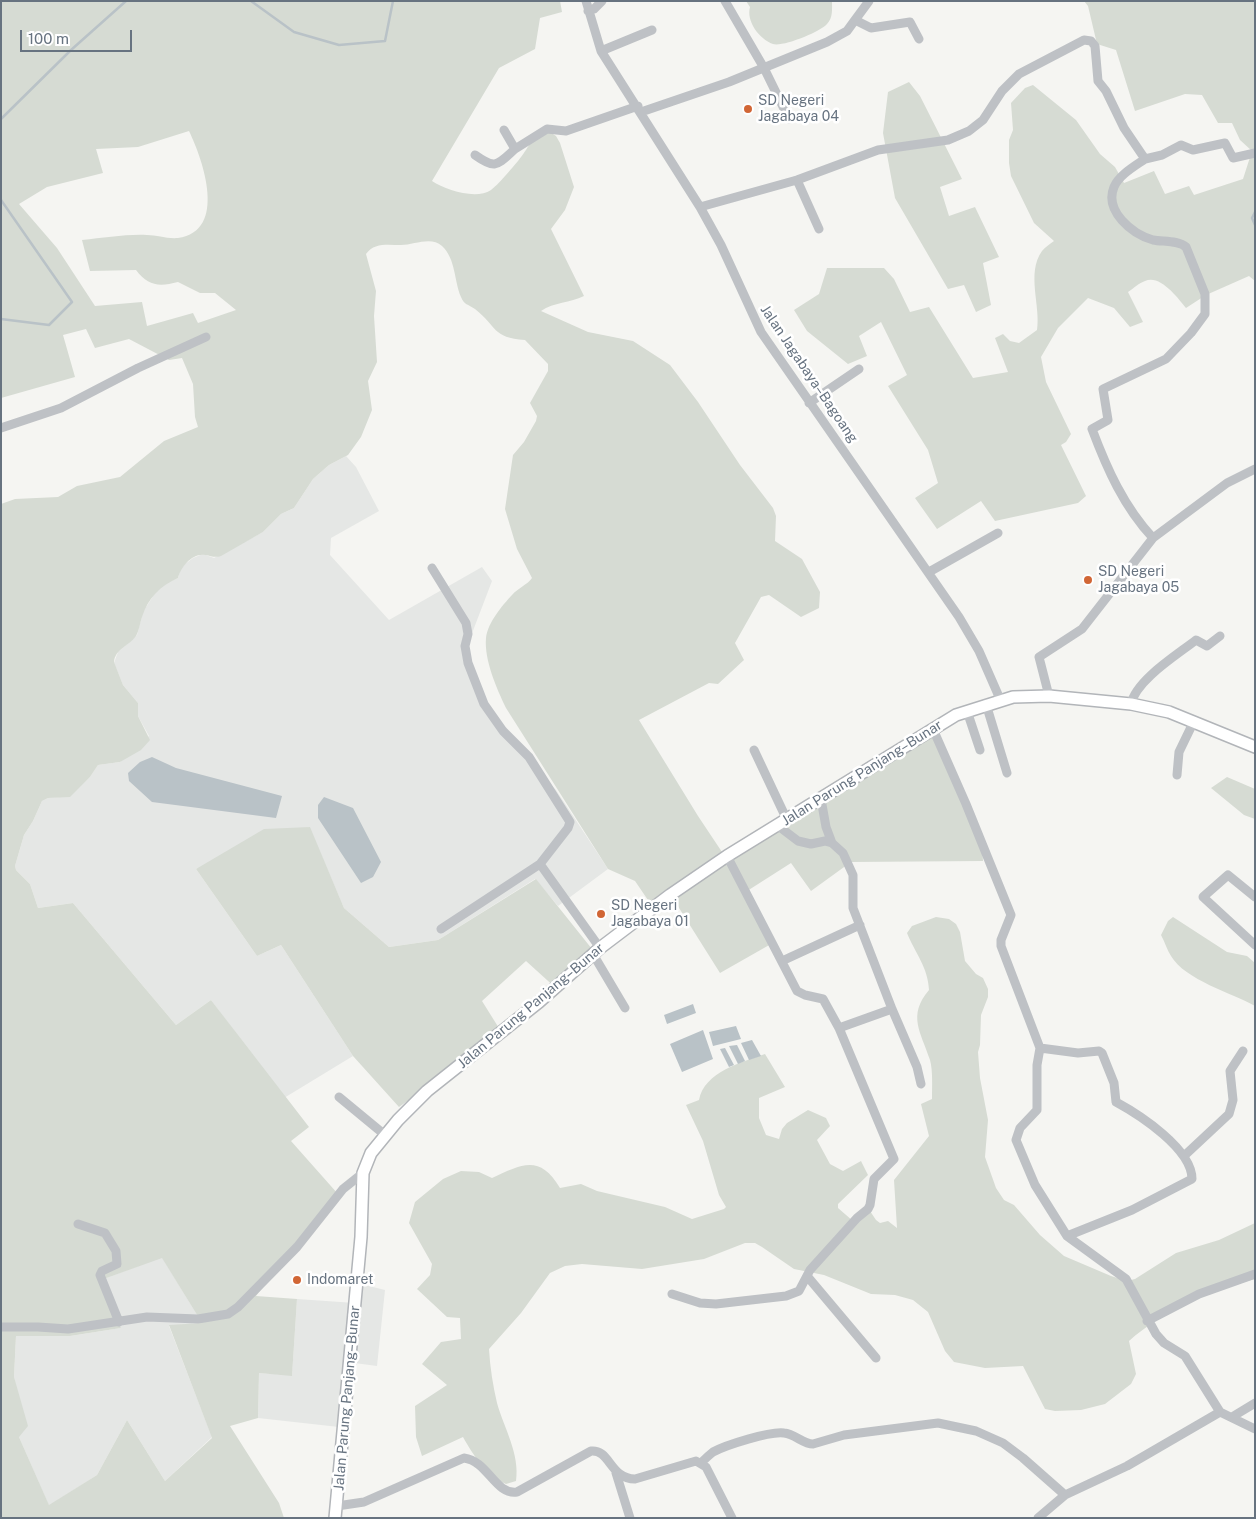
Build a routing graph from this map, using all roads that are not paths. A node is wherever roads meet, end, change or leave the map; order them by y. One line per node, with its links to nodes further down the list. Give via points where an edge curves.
1 (586, 1): 5 (street, Jalan Jagabaya–Bagoang)
2 (602, 1): 5 (street)
3 (725, 1): 10 (street)
4 (869, 1): 6 (street)
5 (588, 11): 9 (street, Jalan Jagabaya–Bagoang)
6 (855, 20): 8 (street, via 872,28 910,22); 10 (street, via 847,31 834,38)
7 (652, 30): 9 (street)
8 (919, 39)
9 (602, 51): 11 (street, Jalan Jagabaya–Bagoang)
10 (764, 68): 11 (street, via 730,82); 12 (street)
11 (640, 109): 14 (street, via 566,131 547,129); 19 (street, Jalan Jagabaya–Bagoang)
12 (789, 119)
13 (504, 130): 14 (street)
14 (515, 149): 16 (street, via 496,165 490,166)
15 (1255, 153): 17 (street, via 1233,158 1226,145 1221,143 1193,150 1181,145)
16 (475, 155)
17 (1145, 159): 18 (street, via 1098,81 1095,46 1084,40 1019,74 1002,91 983,120 969,132 948,140 878,150); 27 (street, via 1120,178 1114,187 1114,206 1125,224 1142,236 1186,247 1205,294 1205,314 1166,359 1104,389 1108,420 1092,430 1106,466 1131,513)
18 (797, 180): 19 (street); 20 (street)
19 (700, 207): 23 (street, Jalan Jagabaya–Bagoang, via 721,245 753,318)
20 (819, 228)
21 (206, 337): 24 (street, via 61,408)
22 (859, 369): 23 (street)
23 (809, 403): 29 (street, Jalan Jagabaya–Bagoang)
24 (1, 428)
25 (1255, 470): 27 (street, via 1226,483)
26 (998, 533): 29 (street)
27 (1153, 538): 31 (street, via 1082,629 1039,657)
28 (432, 568): 47 (street, via 466,623 468,663 484,704 503,731 529,758 569,818 568,828)
29 (929, 572): 32 (street, Jalan Jagabaya–Bagoang, via 979,651)
30 (1220, 636): 34 (street, via 1207,646 1196,640 1143,683 1133,694)
31 (1049, 696): 32 (main road, Jalan Parung Panjang–Bunar); 34 (main road, Jalan Parung Panjang–Bunar)
32 (1000, 699): 33 (main road, Jalan Parung Panjang–Bunar)
33 (986, 704): 35 (main road, Jalan Parung Panjang–Bunar); 41 (street)
34 (1131, 704): 36 (main road, Jalan Parung Panjang–Bunar)
35 (967, 711): 37 (main road, Jalan Parung Panjang–Bunar); 40 (street)
36 (1194, 721): 38 (main road, Jalan Parung Panjang–Bunar); 42 (street, via 1179,752)
37 (932, 729): 43 (main road, Jalan Parung Panjang–Bunar); 57 (street, via 1009,909 1011,915 1000,940 1001,946)
38 (1254, 745)
39 (754, 750): 44 (street)
40 (980, 750)
41 (1007, 774)
42 (1177, 775)
43 (821, 799): 44 (main road, Jalan Parung Panjang–Bunar); 45 (street)
44 (782, 823): 45 (street, via 798,841); 46 (main road, Jalan Parung Panjang–Bunar)
45 (832, 843): 49 (street, via 843,853 853,875 852,899)
46 (727, 856): 52 (main road, Jalan Parung Panjang–Bunar); 53 (street)
47 (540, 864): 50 (street); 52 (street)
48 (1255, 897): 51 (street, via 1228,875 1203,897)
49 (860, 925): 53 (street); 55 (street)
50 (441, 929)
51 (1255, 945)
52 (596, 951): 54 (street); 61 (main road, Jalan Parung Panjang–Bunar, via 539,1002 422,1096)
53 (782, 961): 56 (street, via 798,991 823,999)
54 (625, 1008)
55 (892, 1010): 56 (street); 59 (street, via 917,1066)
56 (839, 1028): 67 (street, via 894,1159 874,1178 868,1209)
57 (1040, 1048): 62 (street, via 1078,1054 1102,1053 1114,1082 1116,1102 1152,1126); 65 (street, via 1037,1110 1020,1128 1016,1140 1036,1185)
58 (1243, 1051): 62 (street, via 1230,1071 1232,1100 1229,1114)
59 (921, 1084)
60 (339, 1097): 61 (street)
61 (385, 1135): 63 (main road, Jalan Parung Panjang–Bunar, via 371,1153)
62 (1184, 1156): 65 (street, via 1192,1179 1132,1210)
63 (363, 1173): 70 (street, via 344,1189 297,1247 228,1314 198,1319 147,1317); 80 (main road, Jalan Parung Panjang–Bunar, via 361,1238)
64 (78, 1224): 70 (street, via 105,1233 116,1251 117,1264 100,1275)
65 (1067, 1236): 69 (street, via 1126,1279)
66 (1255, 1274): 69 (street, via 1198,1294)
67 (807, 1276): 68 (street, via 799,1291 793,1294 750,1302 700,1304); 72 (street)
68 (672, 1294)
69 (1147, 1321): 74 (street, via 1164,1343 1185,1356)
70 (119, 1322): 71 (street, via 68,1330 38,1326)
71 (1, 1327)
72 (876, 1358)
73 (1255, 1403): 75 (street)
74 (1220, 1412): 75 (street); 79 (street, via 1126,1466)
75 (1232, 1417): 76 (street)
76 (1255, 1429)
77 (701, 1463): 78 (street, via 696,1461 635,1480); 79 (street, via 724,1447 774,1433 790,1434 813,1444 844,1435 938,1423 976,1431 1003,1443); 82 (street)
78 (616, 1473): 80 (street, via 601,1452 591,1451 511,1493 496,1483 476,1461 464,1458); 81 (street)
79 (1065, 1495): 83 (street)
80 (336, 1512)
81 (630, 1518)
82 (732, 1518)
83 (1038, 1518)

